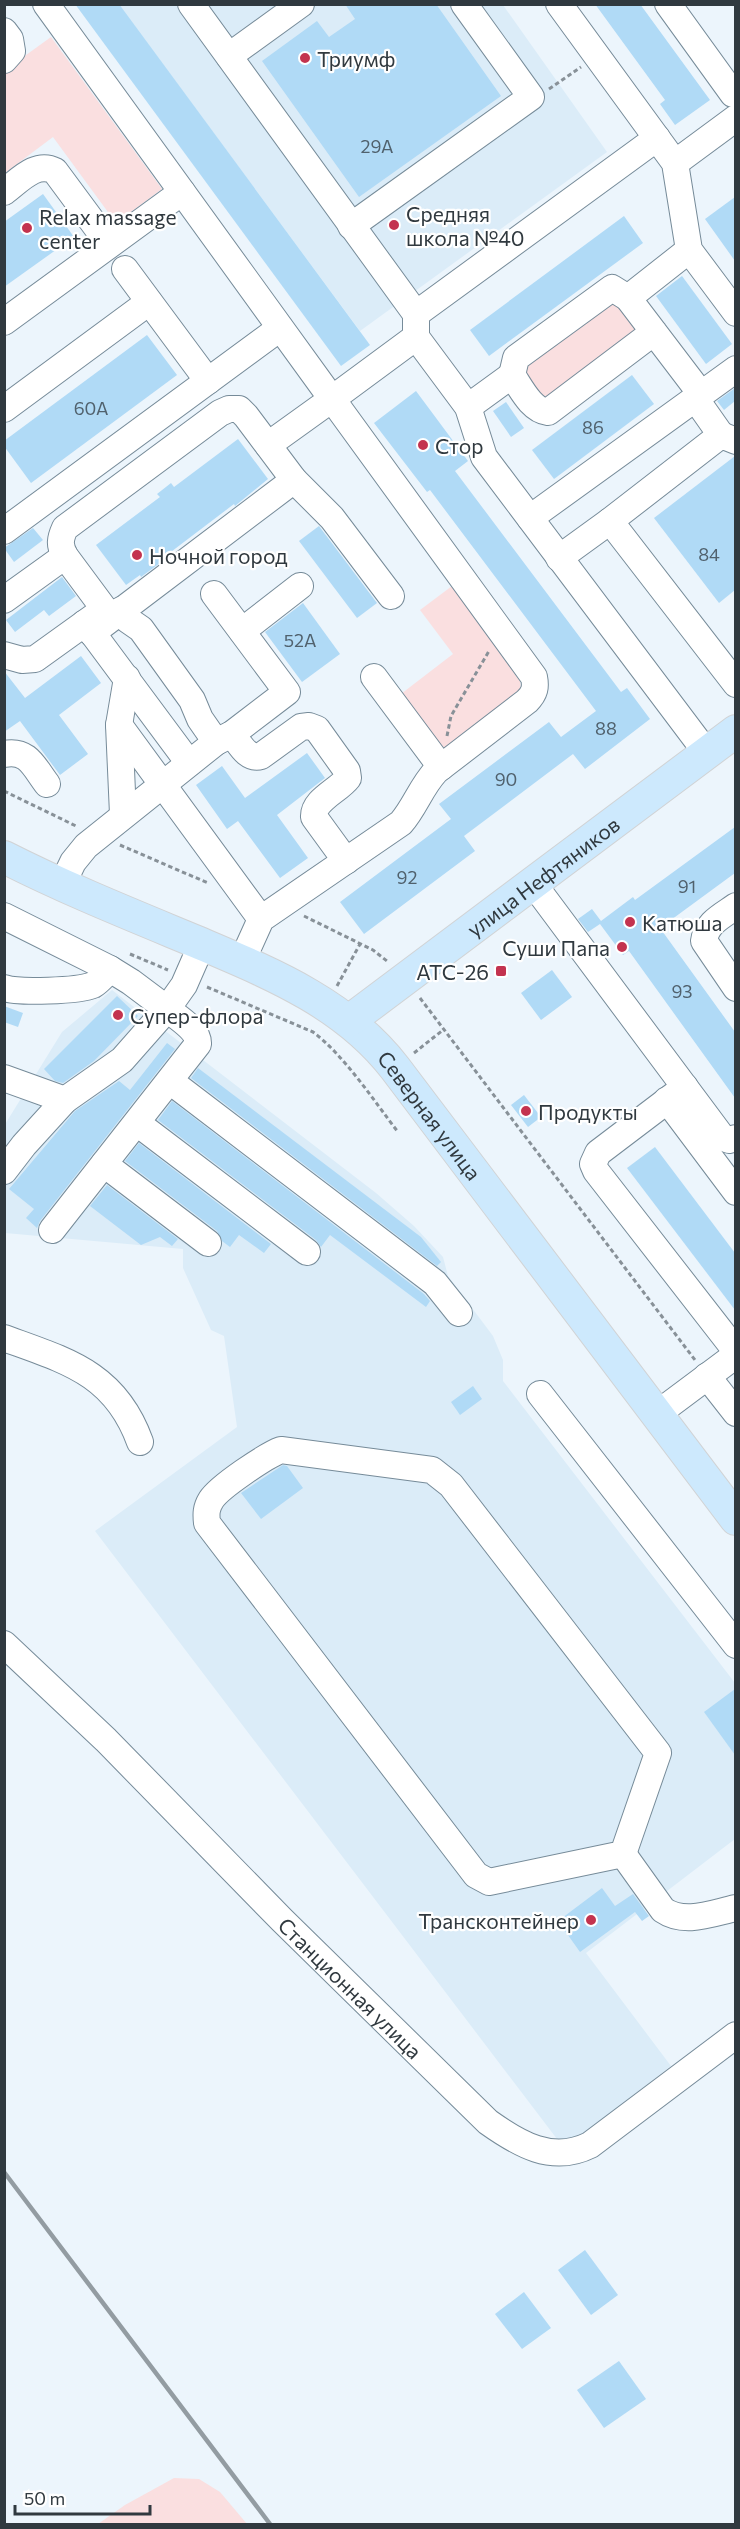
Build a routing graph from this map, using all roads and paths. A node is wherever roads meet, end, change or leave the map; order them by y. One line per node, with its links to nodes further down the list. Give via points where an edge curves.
1 (46, 4): 16 (street)
2 (191, 4): 9 (street)
3 (301, 4): 9 (street)
4 (464, 4): 11 (street)
5 (559, 4): 8 (street)
6 (668, 4): 12 (street)
7 (4, 32): 10 (street, via 13,45)
8 (597, 55): 11 (path); 13 (street)
9 (229, 56): 17 (street)
10 (4, 60)
11 (531, 97): 17 (street)
12 (735, 100): 14 (street)
13 (657, 138): 14 (street); 25 (street)
14 (675, 163): 19 (street)
15 (4, 192): 18 (street, via 39,167 48,167 55,171)
16 (182, 192): 18 (street); 26 (street)
17 (351, 226): 25 (street)
18 (109, 244): 24 (street)
19 (689, 250): 21 (street); 23 (street)
20 (125, 269): 22 (street)
21 (628, 298): 27 (street); 29 (street, via 612,288 516,358)
22 (149, 302): 30 (street); 34 (street)
23 (735, 313)
24 (4, 322)
25 (416, 325): 32 (street); 33 (street)
26 (280, 328): 30 (street); 32 (street)
27 (654, 332): 29 (street, via 548,412 534,406); 31 (street)
28 (735, 369): 31 (street)
29 (512, 375): 33 (street)
30 (208, 381): 40 (street)
31 (698, 396): 35 (street); 38 (street)
32 (332, 399): 36 (street); 49 (street)
33 (468, 407): 38 (street, via 484,457)
34 (4, 409)
35 (728, 438): 39 (street)
36 (268, 445): 37 (street); 41 (street, via 239,409 220,413 65,528 60,546)
37 (294, 480): 45 (street, via 332,518); 47 (street)
38 (530, 518): 42 (street)
39 (610, 521): 42 (street); 53 (street)
40 (7, 524)
41 (65, 556): 46 (street); 47 (street)
42 (559, 558): 57 (street)
43 (300, 586): 48 (street)
44 (214, 594): 48 (street)
45 (391, 596)
46 (4, 600)
47 (103, 619): 50 (street, via 35,659); 52 (street); 56 (street, via 128,620 141,629 192,700 200,719)
48 (242, 631): 56 (street, via 287,692)
49 (501, 631): 60 (path, via 451,716); 60 (street, via 534,676 534,693)
50 (4, 656)
51 (374, 677): 60 (street)
52 (127, 678): 54 (street); 59 (street)
53 (735, 684)
54 (119, 724): 62 (street); 63 (street)
55 (735, 731): 57 (main road, улица Нефтяников)
56 (224, 738): 59 (street); 65 (street, via 255,758 301,727 317,729 348,771 348,778 317,805 314,817)
57 (706, 752): 66 (main road, улица Нефтяников)
58 (4, 754): 61 (street, via 16,752 25,756)
59 (189, 763): 62 (street)
60 (441, 767): 65 (street, via 425,782 400,824)
61 (46, 784)
62 (163, 784): 63 (street); 70 (street)
63 (123, 814): 67 (street, via 78,853)
64 (4, 857): 67 (main road, Северная улица)
65 (346, 861): 70 (street)
66 (532, 882): 78 (main road, улица Нефтяников); 81 (street)
67 (62, 885): 71 (main road, Северная улица)
68 (735, 906): 76 (street, via 711,924 704,941)
69 (4, 916): 72 (street)
70 (261, 919): 73 (street)
71 (202, 944): 73 (main road, Северная улица); 74 (street)
72 (116, 960): 74 (path); 75 (street, via 100,981 85,988); 77 (street, via 131,981)
73 (242, 961): 78 (main road, Северная улица, via 303,990)
74 (187, 978): 77 (street); 84 (path, via 313,1032)
75 (4, 988)
76 (735, 988)
77 (167, 1009): 80 (street, via 198,1039); 82 (street, via 122,1060)
78 (349, 1021): 98 (main road, Северная улица, via 385,1055)
79 (4, 1078): 82 (street)
80 (170, 1081): 83 (street); 92 (street, via 435,1283)
81 (676, 1093): 85 (street, via 722,1137); 88 (street); 94 (street, via 598,1153 593,1164)
82 (65, 1100): 87 (street)
83 (136, 1123): 86 (street); 91 (street)
84 (398, 1132)
85 (735, 1138)
86 (104, 1164): 89 (street); 90 (street)
87 (4, 1171)
88 (735, 1192)
89 (52, 1230)
90 (208, 1243)
91 (307, 1252)
92 (459, 1313)
93 (4, 1338): 99 (street, via 90,1374 121,1404 132,1419)
94 (735, 1353): 95 (street)
95 (707, 1376): 97 (street); 98 (street)
96 (540, 1395): 102 (street)
97 (735, 1413)
98 (657, 1414): 100 (main road, Северная улица)
99 (140, 1442)
100 (735, 1519)
101 (4, 1644): 105 (street, Станционная улица, via 106,1740 488,2122 507,2135 549,2153 575,2153)
102 (735, 1645)
103 (623, 1854): 103 (street, via 658,1753 451,1485 432,1470 281,1450 268,1455 212,1497 206,1511 207,1523 476,1875 489,1882); 104 (street, via 670,1915 686,1918)
104 (735, 1908)
105 (735, 2035)

